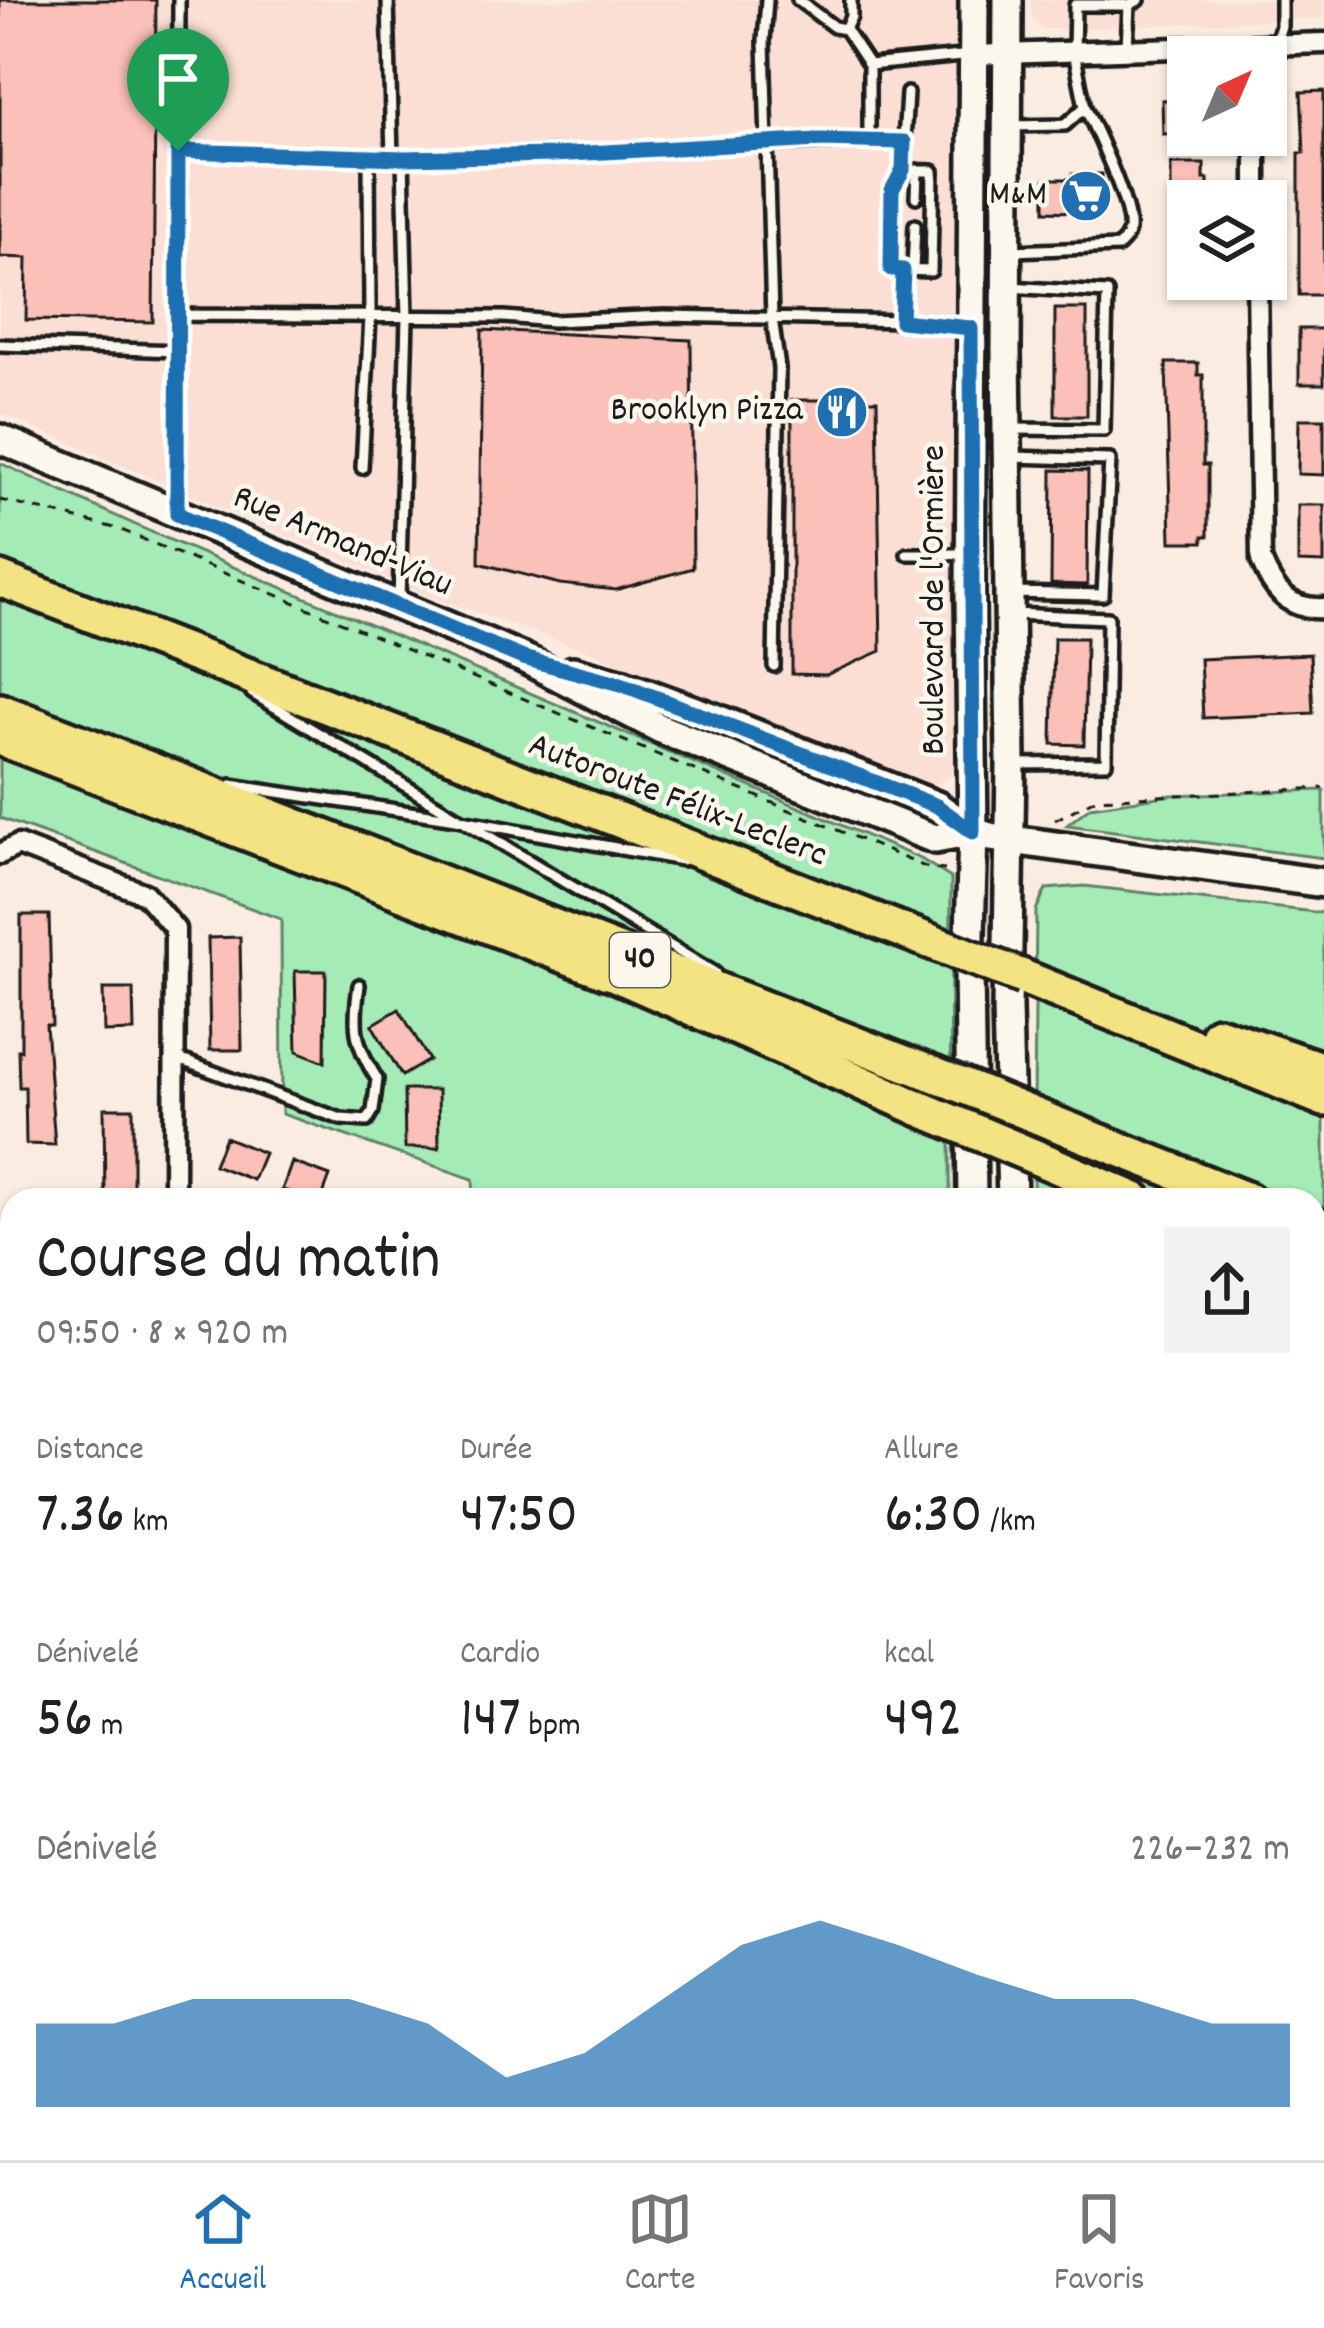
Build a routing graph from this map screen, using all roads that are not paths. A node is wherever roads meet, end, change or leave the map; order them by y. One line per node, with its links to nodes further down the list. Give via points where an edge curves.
1 (179, 0): 27 (lane)
2 (388, 0): 29 (lane)
3 (766, 0): 26 (lane)
4 (798, 0): 11 (lane)
5 (851, 0): 11 (lane)
6 (974, 0): 18 (main road, Boulevard de l'Ormière)
7 (1008, 0): 19 (main road, Boulevard de l'Ormière)
8 (1281, 0): 12 (lane)
9 (1075, 2): 10 (lane); 17 (lane)
10 (1134, 2): 15 (lane)
11 (845, 29): 20 (lane)
12 (1273, 36)
13 (1324, 43): 14 (street)
14 (1287, 47)
15 (1127, 50): 16 (street); 17 (street)
16 (1167, 50)
17 (1074, 52): 19 (street); 22 (lane)
18 (973, 55): 19 (street); 20 (lane); 43 (main road, Boulevard de l'Ormière)
19 (1007, 56): 23 (main road, Boulevard de l'Ormière)
20 (869, 64): 24 (lane)
21 (907, 93): 25 (lane)
22 (1085, 106): 23 (lane, via 1065,125); 34 (lane, via 1118,188 1127,238 1118,247)
23 (1009, 126): 34 (main road, Boulevard de l'Ormière)
24 (869, 141): 25 (lane); 26 (lane)
25 (904, 142): 30 (lane)
26 (767, 144): 29 (lane); 41 (lane)
27 (178, 151): 28 (lane); 38 (lane)
28 (369, 158): 29 (lane); 39 (lane)
29 (398, 158): 40 (lane)
30 (903, 170): 31 (lane); 35 (lane, via 892,190 891,269)
31 (917, 170): 32 (lane); 35 (lane, via 933,171 931,271)
32 (916, 197)
33 (915, 224): 35 (lane)
34 (1007, 251): 36 (main road, Boulevard de l'Ormière)
35 (908, 270): 42 (lane)
36 (1006, 287): 47 (main road, Boulevard de l'Ormière); 47 (lane, via 1107,293 1104,430)
37 (1257, 300): 55 (street, via 1262,560 1282,597)
38 (178, 315): 39 (lane); 45 (lane)
39 (370, 317): 40 (lane); 48 (lane)
40 (406, 318): 41 (lane); 54 (lane)
41 (772, 318): 42 (lane); 57 (lane, via 779,368)
42 (901, 321): 43 (lane)
43 (971, 328): 51 (main road, Boulevard de l'Ormière)
44 (0, 345): 45 (lane)
45 (178, 351): 49 (lane)
46 (0, 439): 49 (main road, Rue Armand-Viau)
47 (1008, 443): 53 (main road, Boulevard de l'Ormière); 53 (lane, via 1110,460 1103,595)
48 (362, 468)
49 (177, 514): 54 (main road, Rue Armand-Viau)
50 (907, 554): 51 (lane)
51 (970, 554): 63 (main road, Boulevard de l'Ormière)
52 (0, 578): 56 (highway, Autoroute Félix-Leclerc)
53 (1011, 603): 60 (main road, Boulevard de l'Ormière); 60 (lane, via 1108,618 1106,763)
54 (398, 604): 63 (main road, Rue Armand-Viau, via 523,658 717,718 937,806)
55 (1324, 608)
56 (185, 652): 62 (lane); 67 (highway, Autoroute Félix-Leclerc)
57 (774, 667)
58 (0, 711): 61 (highway, 40)
59 (0, 738): 69 (highway)
60 (1011, 764): 64 (main road, Boulevard de l'Ormière)
61 (178, 777): 62 (lane); 65 (highway, 40)
62 (456, 819): 67 (lane); 72 (lane)
63 (973, 832): 64 (main road, Rue Armand-Viau); 77 (main road, Boulevard de l'Ormière)
64 (1011, 841): 68 (main road, Rue Armand-Viau); 78 (main road, Boulevard de l'Ormière)
65 (348, 843): 69 (highway); 72 (highway, 40)
66 (0, 854): 73 (street, via 18,845 145,894 175,929)
67 (745, 872): 70 (highway, Autoroute Félix-Leclerc, bridge)
68 (1324, 883)
69 (608, 972): 79 (highway, bridge)
70 (1023, 977): 74 (highway, via 1073,986); 75 (highway, Autoroute Félix-Leclerc)
71 (359, 985): 73 (lane, via 354,1022 360,1053 377,1079 367,1121 341,1119)
72 (797, 1022): 80 (highway, 40, bridge)
73 (176, 1058): 76 (street)
74 (1324, 1070)
75 (1324, 1099)
76 (178, 1188)
77 (972, 1188)
78 (1012, 1188)
79 (1108, 1188)
80 (1218, 1188)

